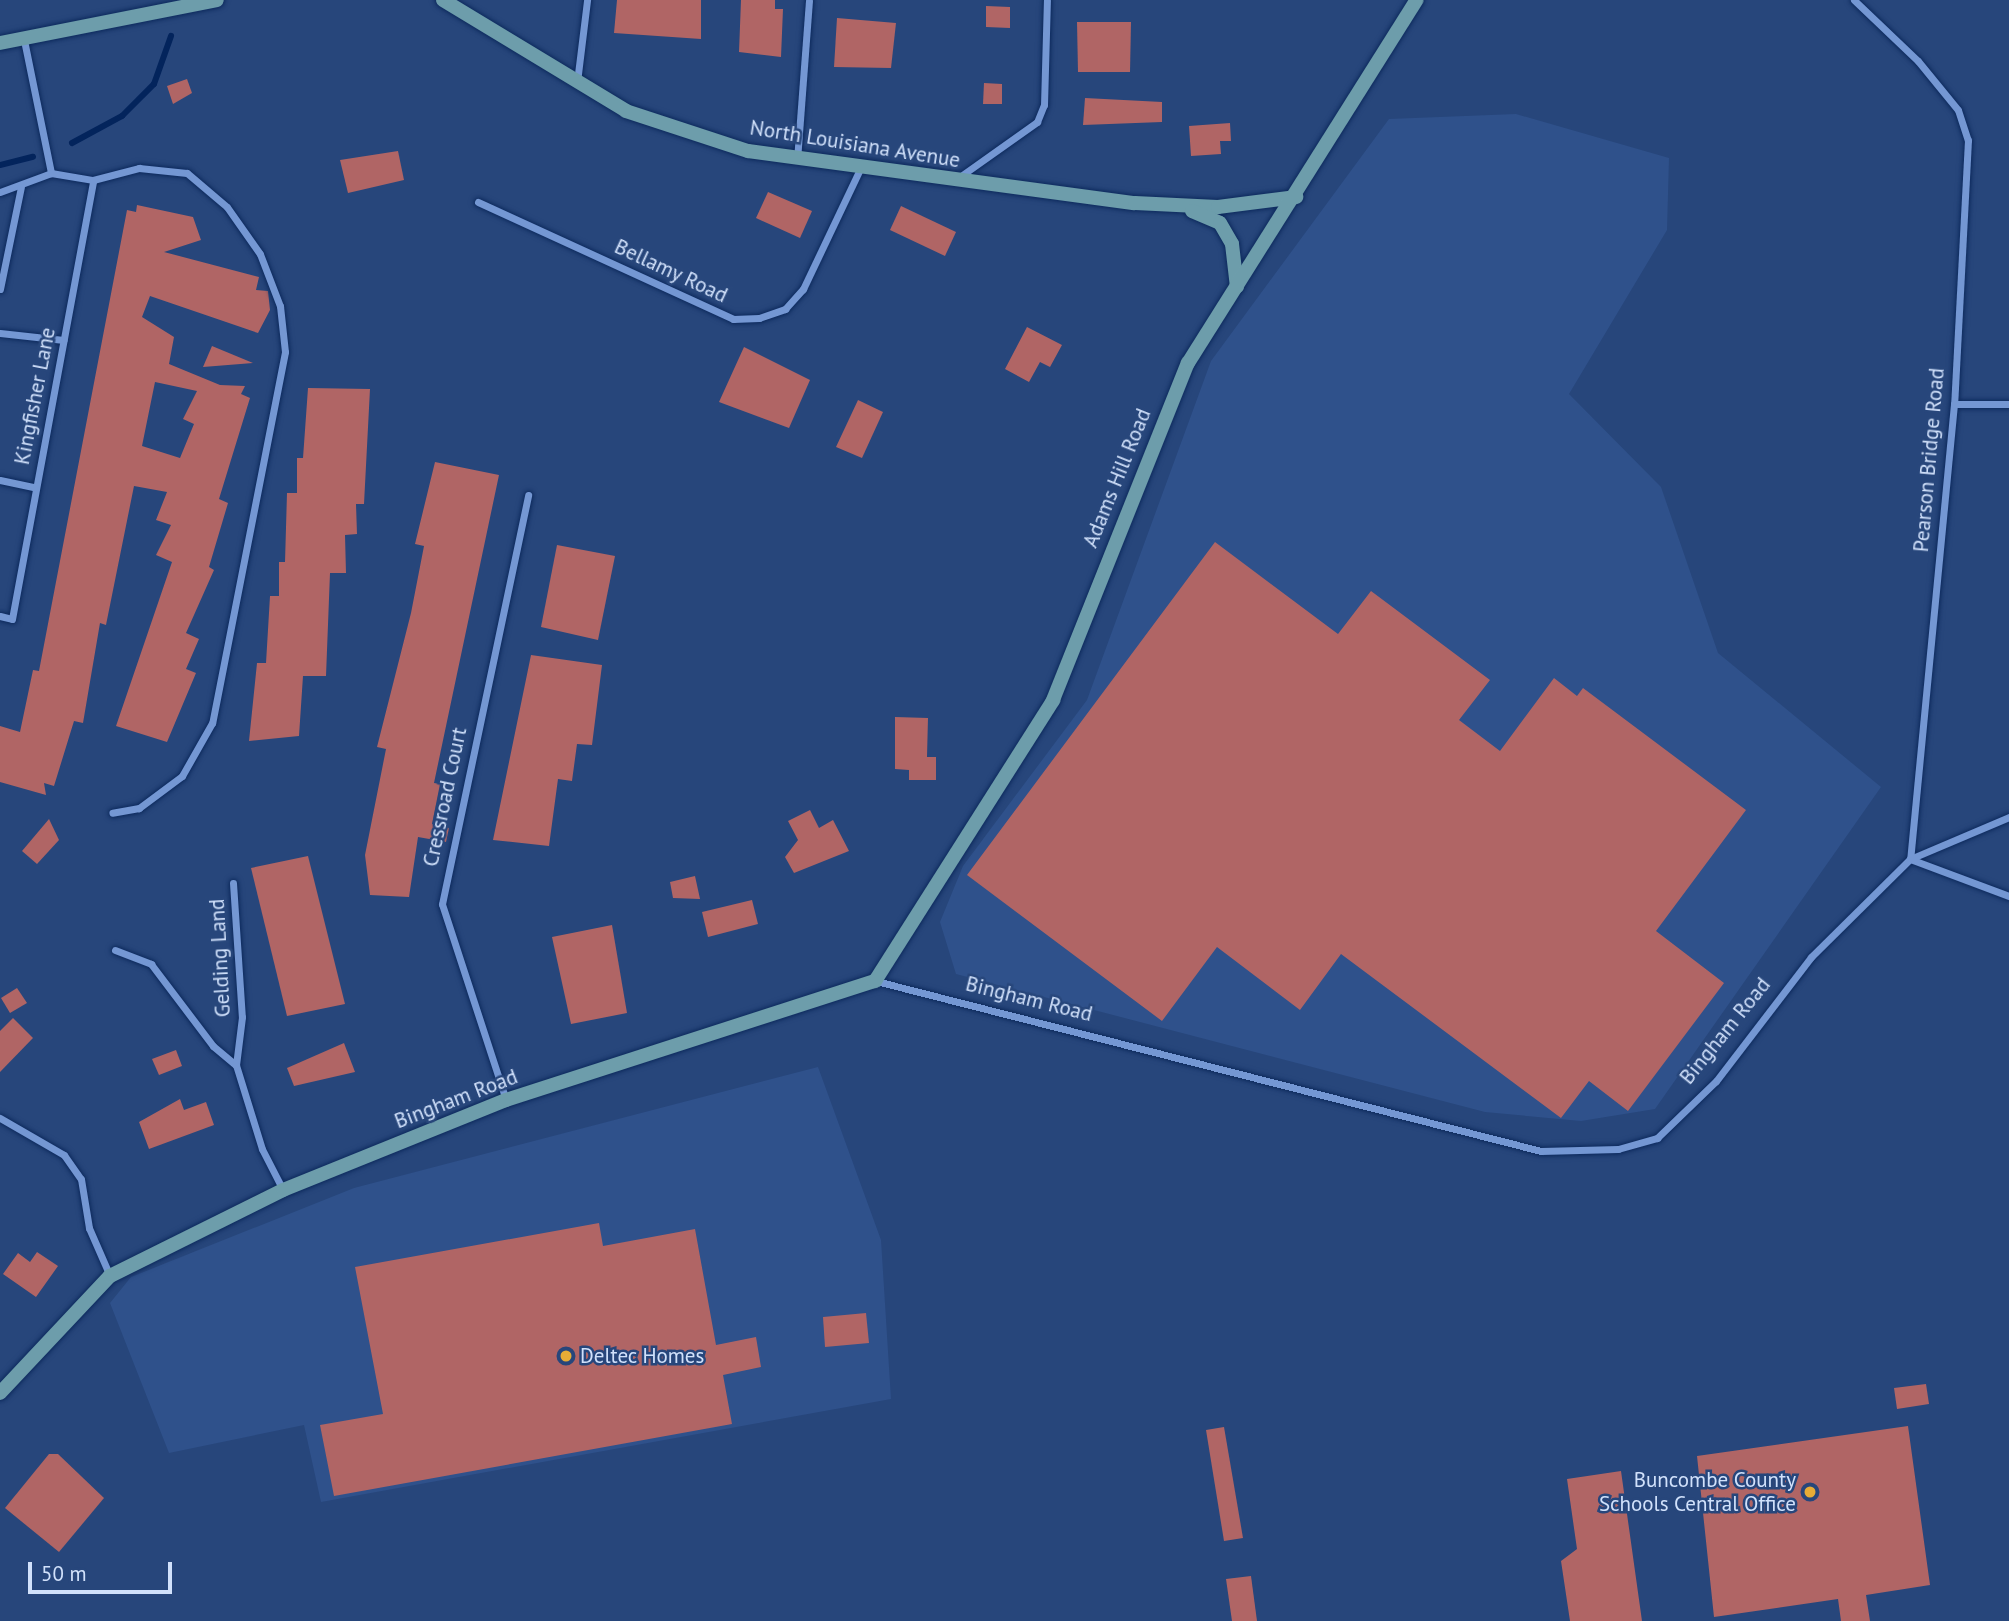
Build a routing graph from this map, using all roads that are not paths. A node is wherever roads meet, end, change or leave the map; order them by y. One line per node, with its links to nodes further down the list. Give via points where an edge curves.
1 (217, 0): 8 (street)
2 (443, 0): 10 (street, North Louisiana Avenue)
3 (587, 0): 10 (street)
4 (809, 0): 11 (street)
5 (1047, 0): 15 (street, via 1044,105 1037,122)
6 (1417, 0): 18 (street, Adams Hill Road)
7 (1854, 0): 25 (street, Pearson Bridge Road, via 1926,71 1958,110 1968,140)
8 (24, 40): 9 (street); 13 (street)
9 (0, 43)
10 (577, 83): 11 (street, North Louisiana Avenue, via 692,136)
11 (797, 160): 12 (street, North Louisiana Avenue)
12 (860, 169): 15 (street, North Louisiana Avenue); 19 (street, Bellamy Road, via 803,289 785,309 759,318 733,319)
13 (51, 173): 14 (street); 16 (street)
14 (93, 180): 24 (street, Kingfisher Lane); 31 (street, via 139,168 187,173 227,207 260,254 281,306 285,352 212,723 182,776 139,808)
15 (955, 181): 20 (street, North Louisiana Avenue)
16 (21, 187): 17 (street); 22 (street)
17 (0, 192)
18 (1296, 197): 20 (street, North Louisiana Avenue, via 1219,207); 21 (street, Adams Hill Road)
19 (478, 202)
20 (1171, 205): 21 (street, via 1220,223 1232,244)
21 (1237, 287): 37 (street, Adams Hill Road, via 1188,363 1053,700)
22 (0, 289)
23 (0, 333): 24 (street)
24 (64, 340): 28 (street, Kingfisher Lane)
25 (1954, 404): 26 (street); 33 (street, Pearson Bridge Road)
26 (2009, 404)
27 (0, 480): 28 (street)
28 (34, 487): 30 (street, Kingfisher Lane, via 12,618)
29 (527, 495): 39 (street, Cressroad Court, via 442,904)
30 (0, 616)
31 (111, 813)
32 (2009, 817): 33 (street, Bingham Road)
33 (1910, 859): 35 (street); 37 (street, Bingham Road, via 1811,957 1716,1081 1657,1138 1618,1149 1541,1151)
34 (233, 883): 38 (street, Gelding Land, via 242,1017)
35 (2009, 896)
36 (115, 950): 38 (street, via 151,964 212,1046)
37 (875, 981): 39 (street, Bingham Road)
38 (236, 1065): 41 (street, Gelding Land, via 262,1149)
39 (506, 1100): 41 (street, Bingham Road)
40 (0, 1118): 42 (street, via 64,1155 81,1180 93,1238)
41 (283, 1190): 42 (street, Bingham Road)
42 (110, 1276): 43 (street, Bingham Road)
43 (0, 1392)

